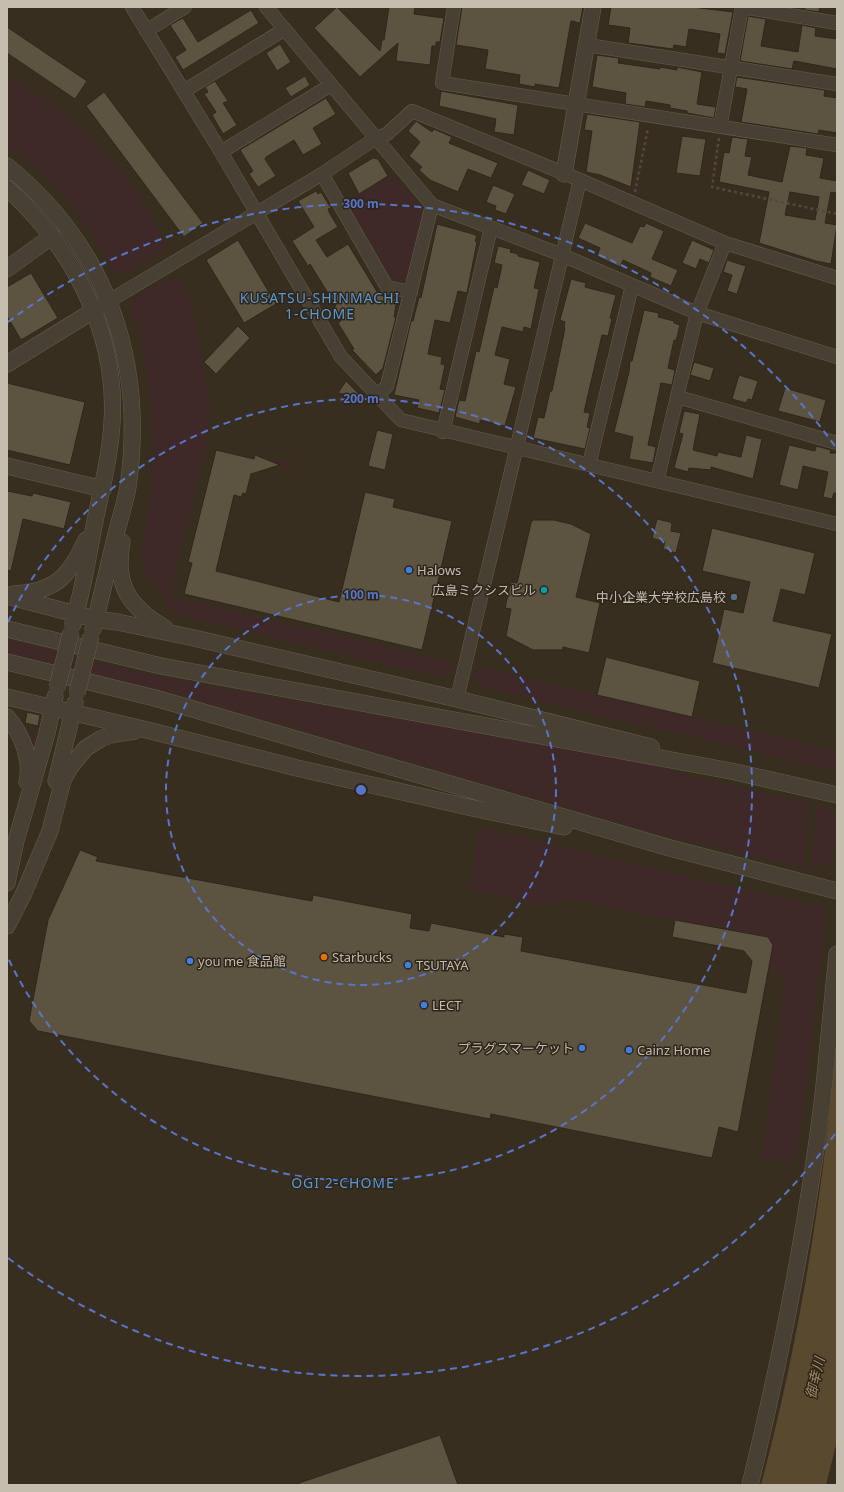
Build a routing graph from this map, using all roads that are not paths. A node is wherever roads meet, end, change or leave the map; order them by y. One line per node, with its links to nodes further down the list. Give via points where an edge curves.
1 (132, 7): 9 (street)
2 (185, 7): 9 (street)
3 (266, 7): 8 (street)
4 (454, 7): 15 (street, via 442,83)
5 (593, 7): 10 (street)
6 (742, 7): 7 (street); 11 (street)
7 (837, 23)
8 (285, 30): 13 (street); 14 (street)
9 (146, 31): 14 (street)
10 (587, 45): 11 (street); 15 (street)
11 (731, 68): 12 (street); 16 (street)
12 (837, 84)
13 (331, 85): 17 (street); 19 (street)
14 (184, 91): 19 (street)
15 (577, 103): 16 (street); 22 (street)
16 (720, 128): 18 (street)
17 (376, 138): 21 (street); 22 (street, via 387,134 412,110); 25 (street)
18 (837, 146)
19 (221, 152): 26 (street)
20 (7, 166): 35 (street, via 44,199 68,228 94,269)
21 (322, 174): 26 (street); 34 (street, via 387,286)
22 (564, 174): 23 (street)
23 (580, 180): 29 (street); 30 (street)
24 (7, 188): 28 (street, via 36,216)
25 (432, 205): 27 (street); 34 (street)
26 (255, 212): 35 (street); 40 (street, via 341,357)
27 (491, 228): 30 (street); 42 (street)
28 (52, 236): 31 (street); 36 (street, via 72,266)
29 (725, 243): 32 (street); 37 (street)
30 (562, 255): 33 (street); 44 (street)
31 (7, 269)
32 (836, 274)
33 (632, 286): 37 (street); 45 (street)
34 (411, 292): 40 (street, via 388,386)
35 (109, 300): 36 (street); 49 (street, via 123,343 130,384)
36 (92, 311): 39 (street); 48 (street, via 107,359 112,404 111,438)
37 (697, 314): 38 (street); 41 (street)
38 (837, 357)
39 (7, 364)
40 (377, 396): 42 (street, via 401,420)
41 (678, 397): 43 (street); 47 (street)
42 (443, 432): 44 (street)
43 (837, 443)
44 (516, 449): 45 (street); 59 (street)
45 (589, 465): 47 (street)
46 (7, 466): 48 (street)
47 (657, 481): 51 (street)
48 (103, 489): 50 (street)
49 (128, 489): 54 (street); 56 (street, via 120,567 126,593 150,619 168,630)
50 (95, 520): 52 (street, via 77,560 55,585 44,590); 53 (street)
51 (837, 524)
52 (7, 596): 53 (street)
53 (76, 614): 54 (street); 60 (street, bridge)
54 (95, 619): 56 (street); 61 (street, bridge)
55 (7, 630): 64 (street, via 161,666)
56 (194, 638): 59 (street)
57 (7, 662): 68 (street, via 155,698)
58 (7, 696): 60 (street)
59 (457, 699): 64 (street, via 625,739)
60 (53, 707): 61 (street); 66 (street)
61 (73, 712): 63 (street); 69 (street)
62 (7, 717): 66 (street, via 20,736 27,754 28,777 23,799)
63 (147, 730): 68 (street, via 296,768 477,809); 69 (street, via 108,735 80,754 63,780 50,831)
64 (731, 771): 65 (street)
65 (837, 795)
66 (26, 811): 67 (street)
67 (12, 840): 70 (street)
68 (670, 848): 71 (street)
69 (38, 857): 72 (street)
70 (7, 883)
71 (837, 891)
72 (7, 926)
73 (837, 954): 74 (street, via 822,1096 795,1278)
74 (750, 1485)

